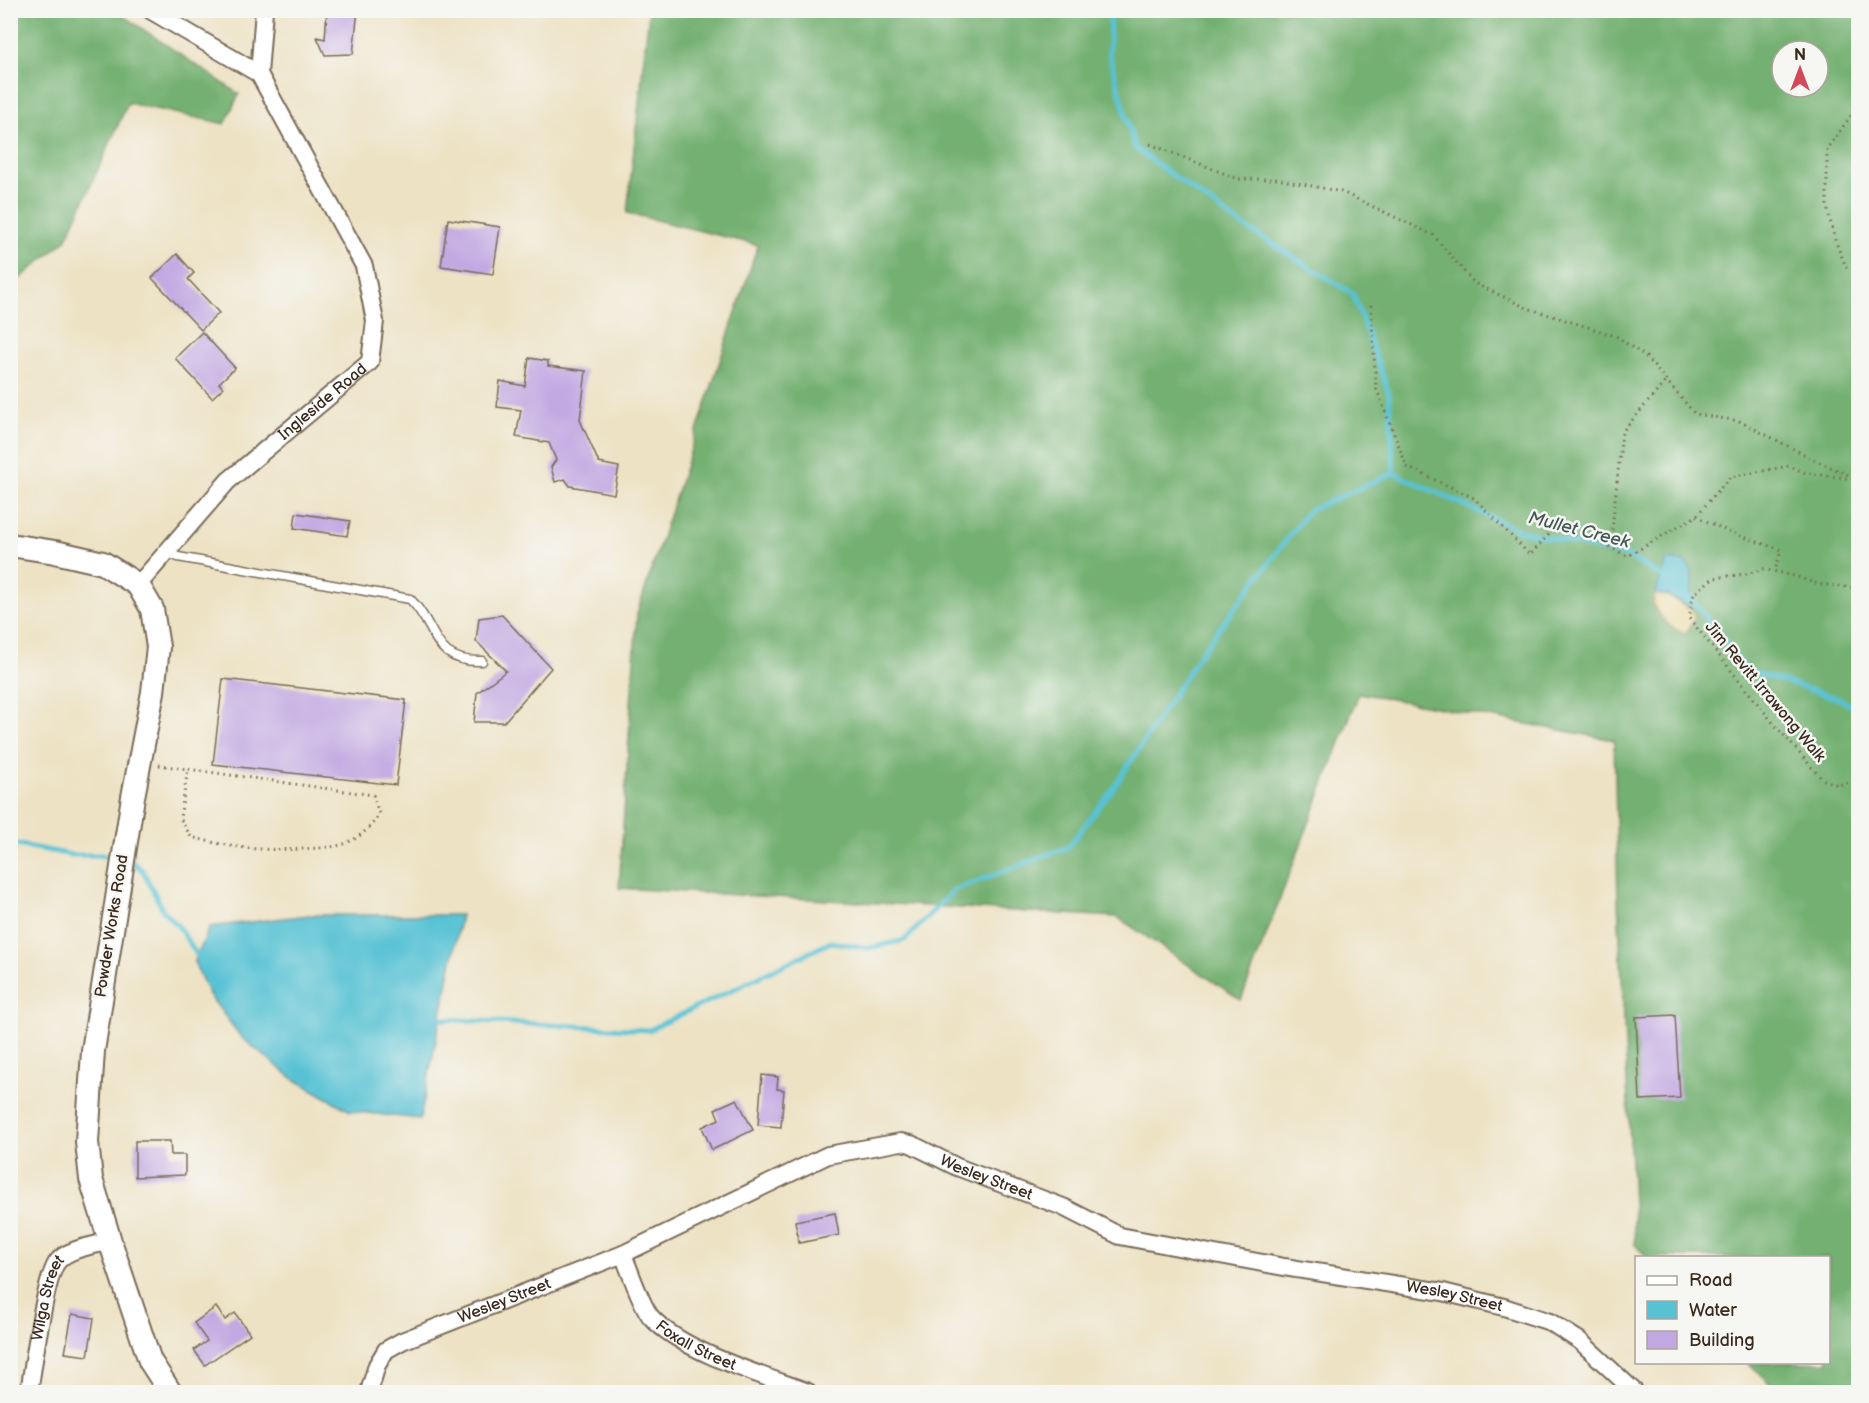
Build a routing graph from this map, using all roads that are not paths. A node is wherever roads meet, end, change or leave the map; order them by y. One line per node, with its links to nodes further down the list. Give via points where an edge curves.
1 (150, 10): 3 (street)
2 (264, 10): 3 (street)
3 (259, 74): 5 (street, Ingleside Road, via 364,266 375,321 370,362 228,481)
4 (10, 545): 6 (main road, Powder Works Road, via 103,563)
5 (167, 552): 6 (street, Ingleside Road); 7 (lane, via 410,599 445,652 468,662)
6 (138, 585): 8 (main road, Powder Works Road, via 152,609 158,647 93,1050 87,1142 91,1179)
7 (482, 661)
8 (110, 1241): 10 (street, Wilga Street, via 75,1251 58,1261 48,1280); 11 (main road, Powder Works Road, via 150,1361)
9 (623, 1254): 12 (street, Wesley Street, via 402,1341 386,1350); 13 (street, Foxall Street, via 650,1316 671,1336); 14 (street, Wesley Street, via 828,1155 901,1142 1063,1208 1120,1236 1443,1292 1550,1322 1580,1341)
10 (29, 1392)
11 (170, 1392)
12 (369, 1392)
13 (808, 1392)
14 (1635, 1392)

